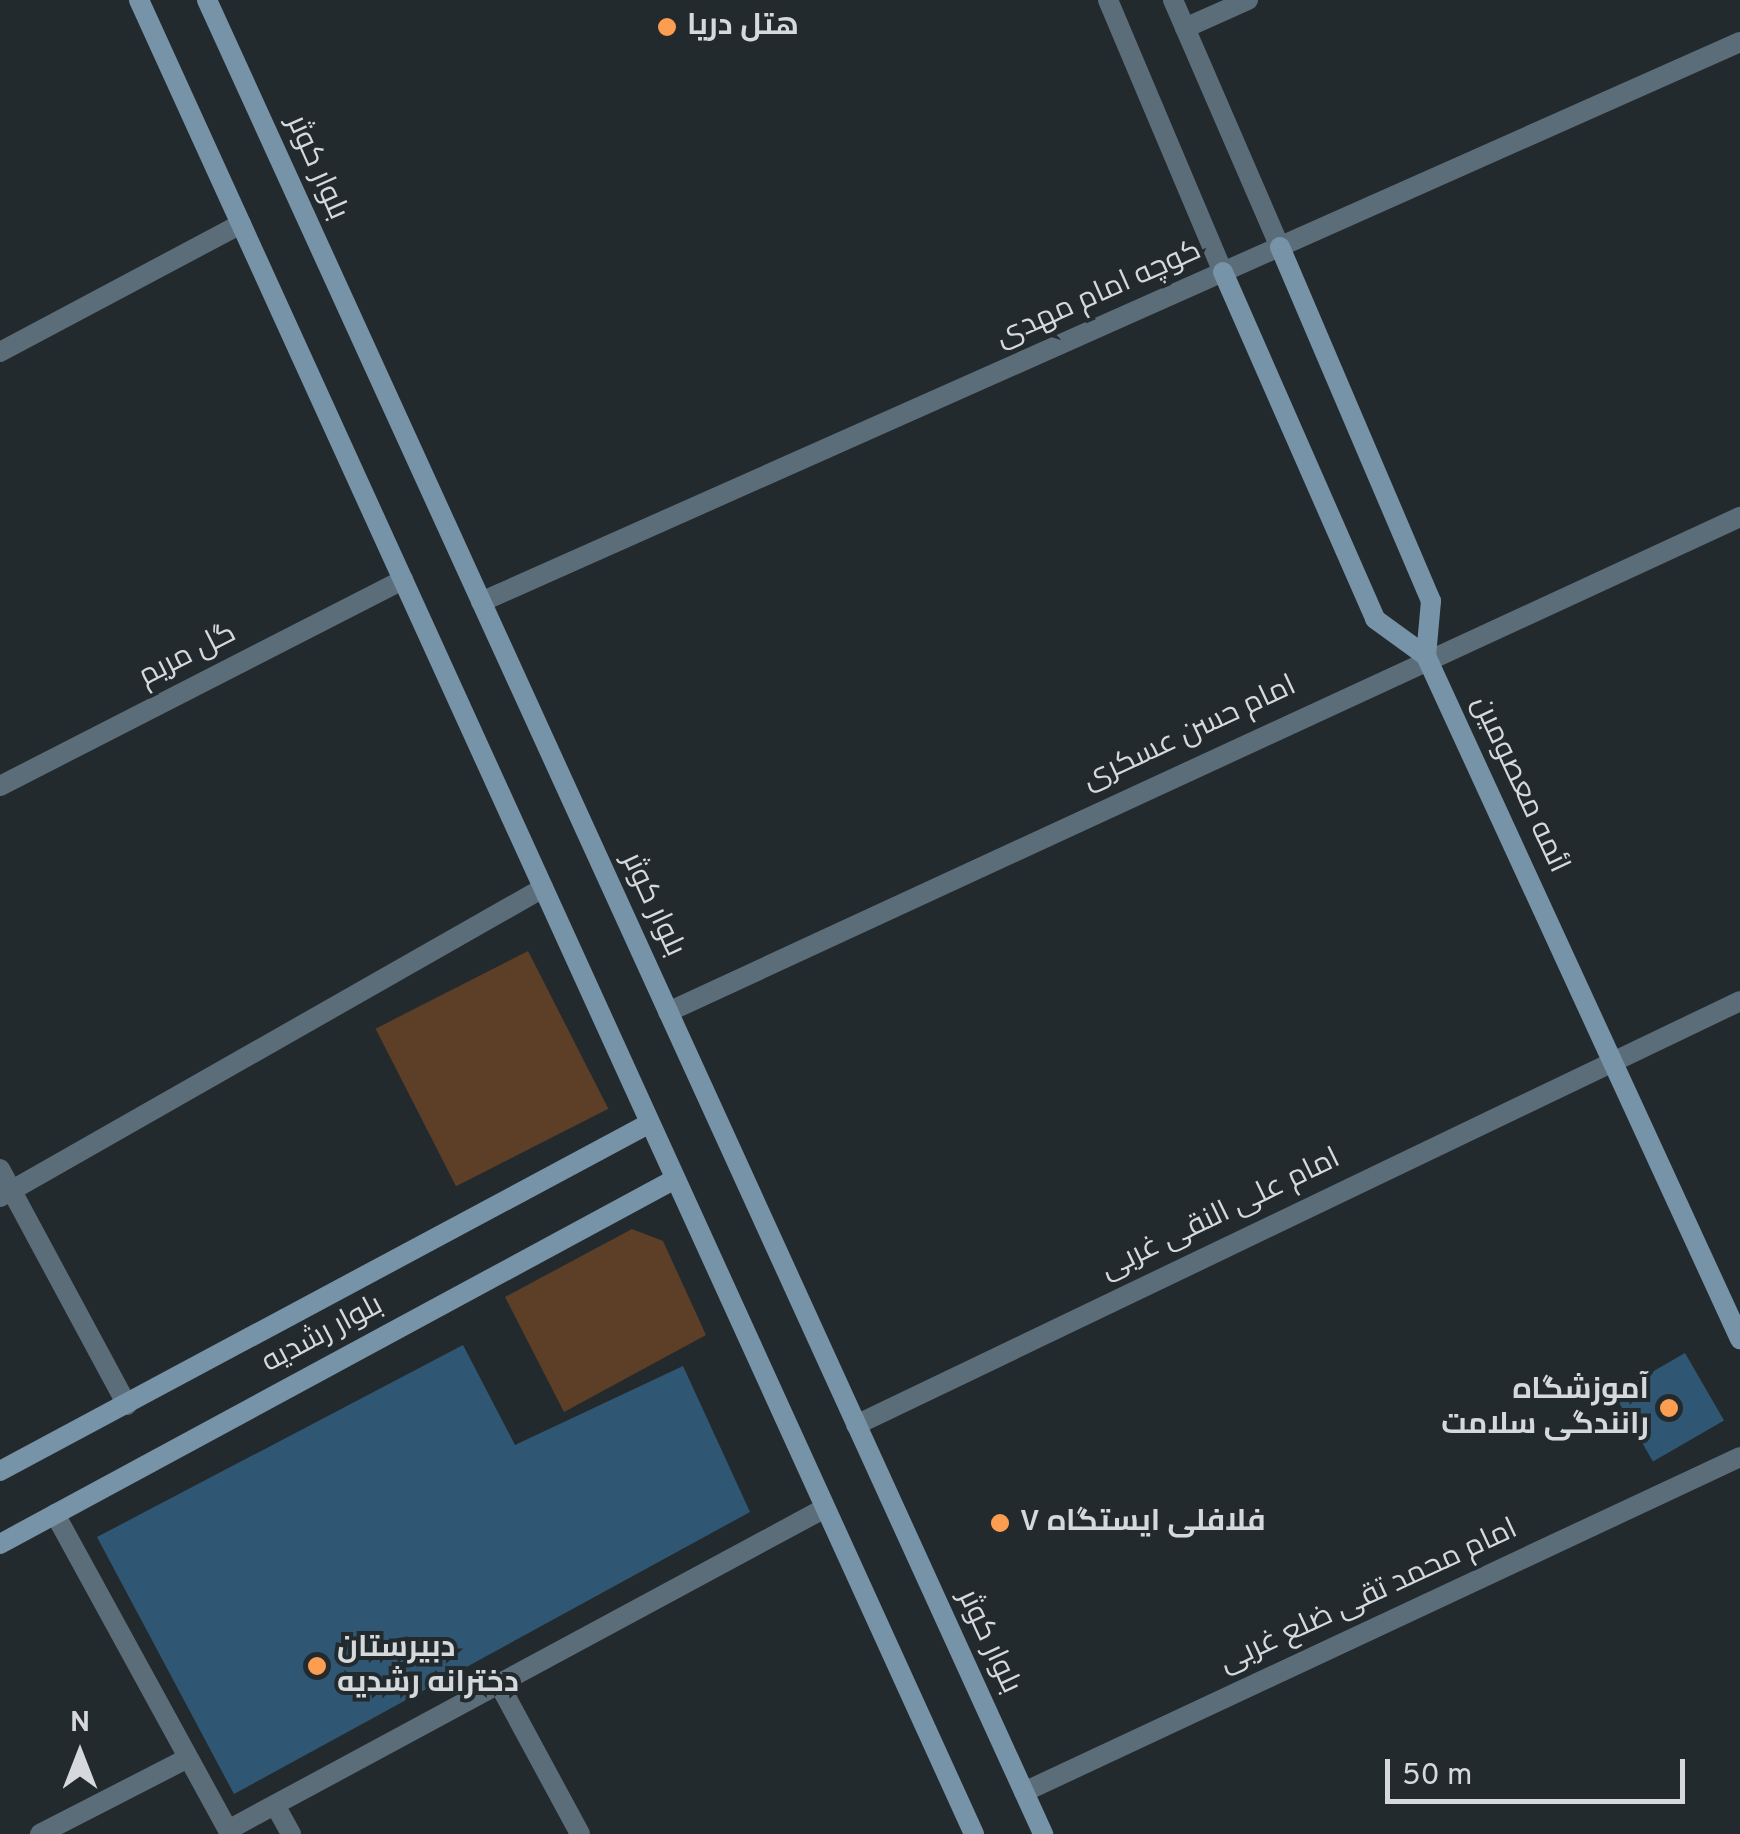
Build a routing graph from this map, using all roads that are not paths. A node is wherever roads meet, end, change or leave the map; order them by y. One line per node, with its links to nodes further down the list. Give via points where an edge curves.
1 (140, 0): 8 (main road)
2 (207, 0): 14 (main road, بلوار کوثر)
3 (1108, 0): 10 (street)
4 (1173, 0): 6 (street)
5 (1248, 0): 6 (street)
6 (1186, 28): 9 (street)
7 (1740, 42): 9 (street, کوچه امام مهدی)
8 (241, 224): 11 (street); 13 (main road)
9 (1280, 247): 10 (street, کوچه امام مهدی); 15 (main road, via 1431,602)
10 (1223, 272): 14 (street, کوچه امام مهدی); 15 (main road, via 1375,619)
11 (0, 352)
12 (1740, 517): 15 (street, امام حسن عسکری)
13 (403, 580): 16 (street, گل مریم); 17 (main road)
14 (481, 602): 19 (main road, بلوار کوثر)
15 (1426, 656): 19 (street, امام حسن عسکری); 20 (main road, ائمه معصومین)
16 (0, 786)
17 (543, 888): 21 (main road); 24 (street)
18 (1740, 1001): 20 (street, امام علی النقی غربی)
19 (668, 1012): 27 (main road, بلوار کوثر)
20 (1612, 1059): 25 (main road, ائمه معصومین); 27 (street, امام علی النقی غربی)
21 (650, 1123): 23 (main road); 26 (main road)
22 (0, 1169): 24 (street)
23 (675, 1179): 30 (main road); 31 (main road, بلوار رشدیه)
24 (6, 1194): 26 (street)
25 (1740, 1339)
26 (127, 1404): 29 (main road)
27 (856, 1424): 35 (main road, بلوار کوثر)
28 (1740, 1458): 35 (street, امام محمد تقی ضلع غربی)
29 (0, 1471)
30 (825, 1508): 33 (street); 40 (main road)
31 (55, 1514): 32 (main road, بلوار رشدیه); 34 (street)
32 (0, 1544)
33 (499, 1684): 36 (street); 39 (street)
34 (188, 1758): 36 (street, via 228,1830); 37 (street)
35 (1024, 1792): 41 (main road, بلوار کوثر)
36 (275, 1805): 38 (street)
37 (40, 1834)
38 (291, 1834)
39 (580, 1834)
40 (974, 1834)
41 (1044, 1834)

